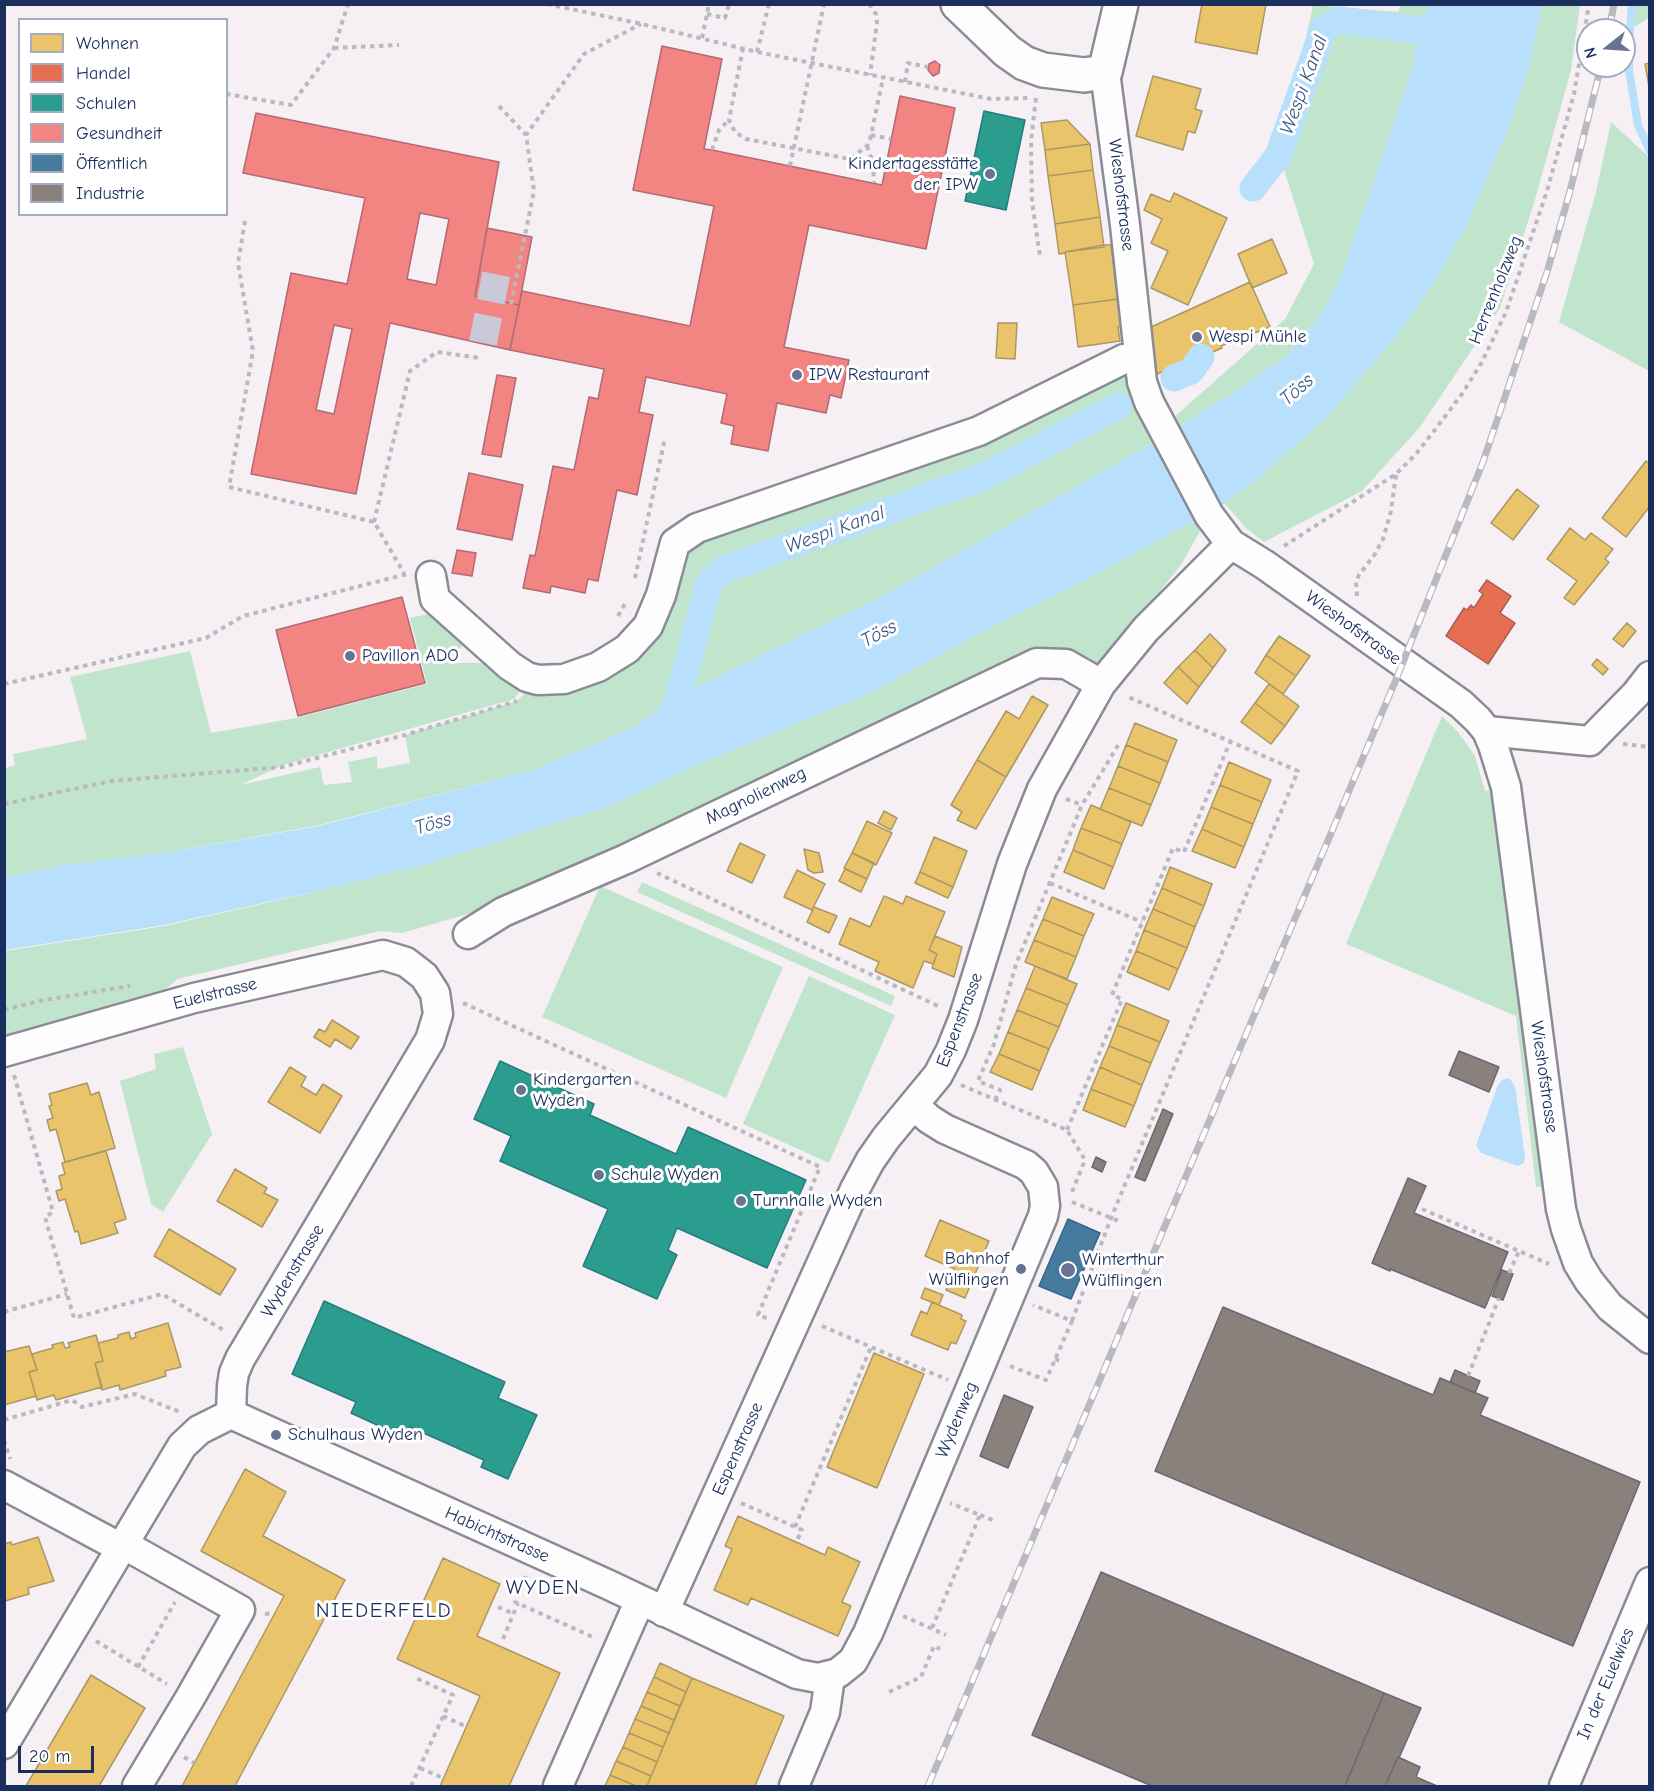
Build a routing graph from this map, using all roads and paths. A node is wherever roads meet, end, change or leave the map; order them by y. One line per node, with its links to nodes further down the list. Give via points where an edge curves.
1 (348, 4): 15 (path)
2 (709, 4): 11 (path)
3 (729, 4): 11 (path, via 725,18)
4 (769, 4): 17 (path)
5 (824, 4): 18 (path)
6 (869, 4): 21 (path, via 877,23)
7 (958, 4): 20 (main road, via 1024,63 1043,70 1084,75)
8 (1121, 4): 20 (main road)
9 (1588, 4): 41 (path, Herrenholzweg, via 1574,94 1506,312 1462,394)
10 (547, 5): 12 (path)
11 (707, 14): 13 (path)
12 (642, 24): 13 (path); 27 (path, via 584,54)
13 (702, 38): 16 (path)
14 (399, 45): 15 (path)
15 (334, 48): 24 (path, via 291,105)
16 (743, 48): 17 (path); 26 (path)
17 (757, 52): 18 (path)
18 (811, 63): 21 (path); 31 (path)
19 (928, 67): 23 (path, via 908,63)
20 (1105, 72): 38 (street, Wieshofstrasse)
21 (870, 75): 22 (path)
22 (883, 78): 23 (path); 28 (path)
23 (905, 82): 36 (path, via 991,99 1036,98 1031,141 1032,202)
24 (228, 94)
25 (499, 106): 27 (path)
26 (729, 120): 31 (path, via 735,132 746,139); 32 (path, via 719,130)
27 (525, 135): 37 (path, via 534,191)
28 (871, 135): 29 (path); 30 (path)
29 (891, 139)
30 (867, 146): 31 (path, via 850,159); 34 (path, via 873,163)
31 (795, 147): 33 (path)
32 (712, 150)
33 (790, 166)
34 (873, 183)
35 (245, 221): 42 (path, via 238,263 253,351 229,487)
36 (1040, 256)
37 (511, 303)
38 (1138, 357): 43 (street, Wieshofstrasse, via 1149,402 1209,515); 51 (street, via 1124,359 979,431 697,528 675,543 648,626 627,649 598,667 564,679)
39 (480, 358): 42 (path, via 437,352 410,371)
40 (665, 438): 46 (path)
41 (1396, 474): 44 (path, Herrenholzweg, via 1274,552); 47 (path, via 1383,539 1356,582)
42 (374, 522): 45 (path)
43 (1231, 544): 44 (street, Wieshofstrasse); 53 (street, Espenstrasse, via 1146,628)
44 (1265, 565): 54 (street, Wieshofstrasse, via 1461,704)
45 (418, 575): 51 (street, via 435,599 510,666); 52 (path, via 243,616 206,638)
46 (633, 586)
47 (1358, 599)
48 (627, 600): 49 (path)
49 (616, 619)
50 (1650, 676): 54 (street, via 1590,741)
51 (538, 680): 57 (path, via 531,693 517,701 282,767 111,781)
52 (4, 684)
53 (1112, 689): 56 (path); 58 (street, Magnolienweg, via 1066,664 1037,663); 67 (street, Espenstrasse, via 1042,789 1012,864 963,1020)
54 (1487, 731): 87 (street, Wieshofstrasse, via 1506,787 1566,1229 1588,1281 1616,1312)
55 (1120, 742): 59 (path, via 1082,805)
56 (1230, 742): 60 (path, via 1184,852 1173,848); 72 (path, via 1298,771)
57 (4, 804)
58 (626, 859): 61 (street, Magnolienweg, via 503,912); 65 (path, via 938,1006)
59 (1050, 883): 60 (path); 68 (path, via 1016,964 994,1044 978,1081 1000,1090)
60 (1143, 922): 70 (path, via 1112,994 1122,999)
61 (468, 934)
62 (140, 984): 63 (path)
63 (4, 1010)
64 (438, 1014): 66 (street, Euelstrasse, via 435,993 424,976 406,962 383,955 194,998); 83 (path, via 464,1003 820,1167 758,1315); 95 (street, Wydenstrasse, via 430,1040 240,1359 232,1386)
65 (934, 1015)
66 (6, 1052): 77 (path, via 52,1212 45,1216)
67 (938, 1075): 68 (path); 69 (street, Espenstrasse)
68 (995, 1100): 70 (path)
69 (914, 1105): 93 (street, Wydenweg, via 945,1129 1026,1165 1039,1179 1045,1196 1043,1216); 110 (street, Espenstrasse, via 886,1138 855,1189)
70 (1067, 1130): 72 (path, via 1085,1160 1068,1201)
71 (1422, 1209): 74 (path)
72 (1111, 1218): 73 (path); 78 (path)
73 (1121, 1222)
74 (1519, 1251): 75 (path); 76 (path)
75 (1555, 1266)
76 (1509, 1273)
77 (67, 1294): 82 (path); 86 (path, via 74,1318 162,1294)
78 (1081, 1296): 80 (path); 84 (path)
79 (1499, 1298): 92 (path)
80 (1088, 1299)
81 (1026, 1303): 84 (path)
82 (4, 1312)
83 (774, 1321)
84 (1072, 1321): 89 (path)
85 (813, 1322): 88 (path)
86 (227, 1332)
87 (1650, 1339)
88 (871, 1347): 93 (path); 102 (path)
89 (1055, 1359): 90 (path); 91 (path, via 1046,1380)
90 (1062, 1362)
91 (1002, 1363)
92 (1468, 1376)
93 (970, 1389): 98 (street, Wydenweg)
94 (183, 1413): 96 (path, via 135,1394 82,1407 72,1400)
95 (231, 1414): 104 (street, via 199,1430 182,1446); 110 (street, Habichtstrasse)
96 (4, 1419)
97 (4, 1485): 104 (street)
98 (927, 1494): 100 (path); 109 (street, Wydenweg)
99 (734, 1499): 102 (path)
100 (980, 1515): 101 (path); 113 (path)
101 (995, 1521)
102 (795, 1527): 103 (path, via 802,1530)
103 (796, 1542)
104 (122, 1546): 106 (street); 126 (street)
105 (530, 1568): 108 (path, via 515,1602)
106 (188, 1580): 119 (path); 123 (street, via 240,1610)
107 (1650, 1582): 133 (street, In der Euelwies)
108 (518, 1603): 112 (path); 117 (path)
109 (880, 1605): 113 (path); 120 (street, Wydenweg, via 853,1661)
110 (652, 1606): 120 (street, Habichtstrasse, via 797,1674); 131 (street, Espenstrasse)
111 (498, 1607): 112 (path)
112 (514, 1614): 116 (path)
113 (932, 1629): 114 (path)
114 (946, 1635)
115 (93, 1640): 119 (path)
116 (503, 1640)
117 (604, 1641)
118 (940, 1649): 122 (path, via 934,1646 921,1677)
119 (138, 1667): 123 (path)
120 (830, 1677): 132 (street, via 825,1712)
121 (416, 1678): 124 (path, via 453,1695)
122 (889, 1692)
123 (190, 1698): 129 (street)
124 (443, 1716): 125 (path); 127 (path)
125 (467, 1727)
126 (4, 1744)
127 (419, 1768): 128 (path); 130 (path)
128 (443, 1778)
129 (137, 1786)
130 (411, 1786)
131 (558, 1786)
132 (794, 1786)
133 (1564, 1786)

